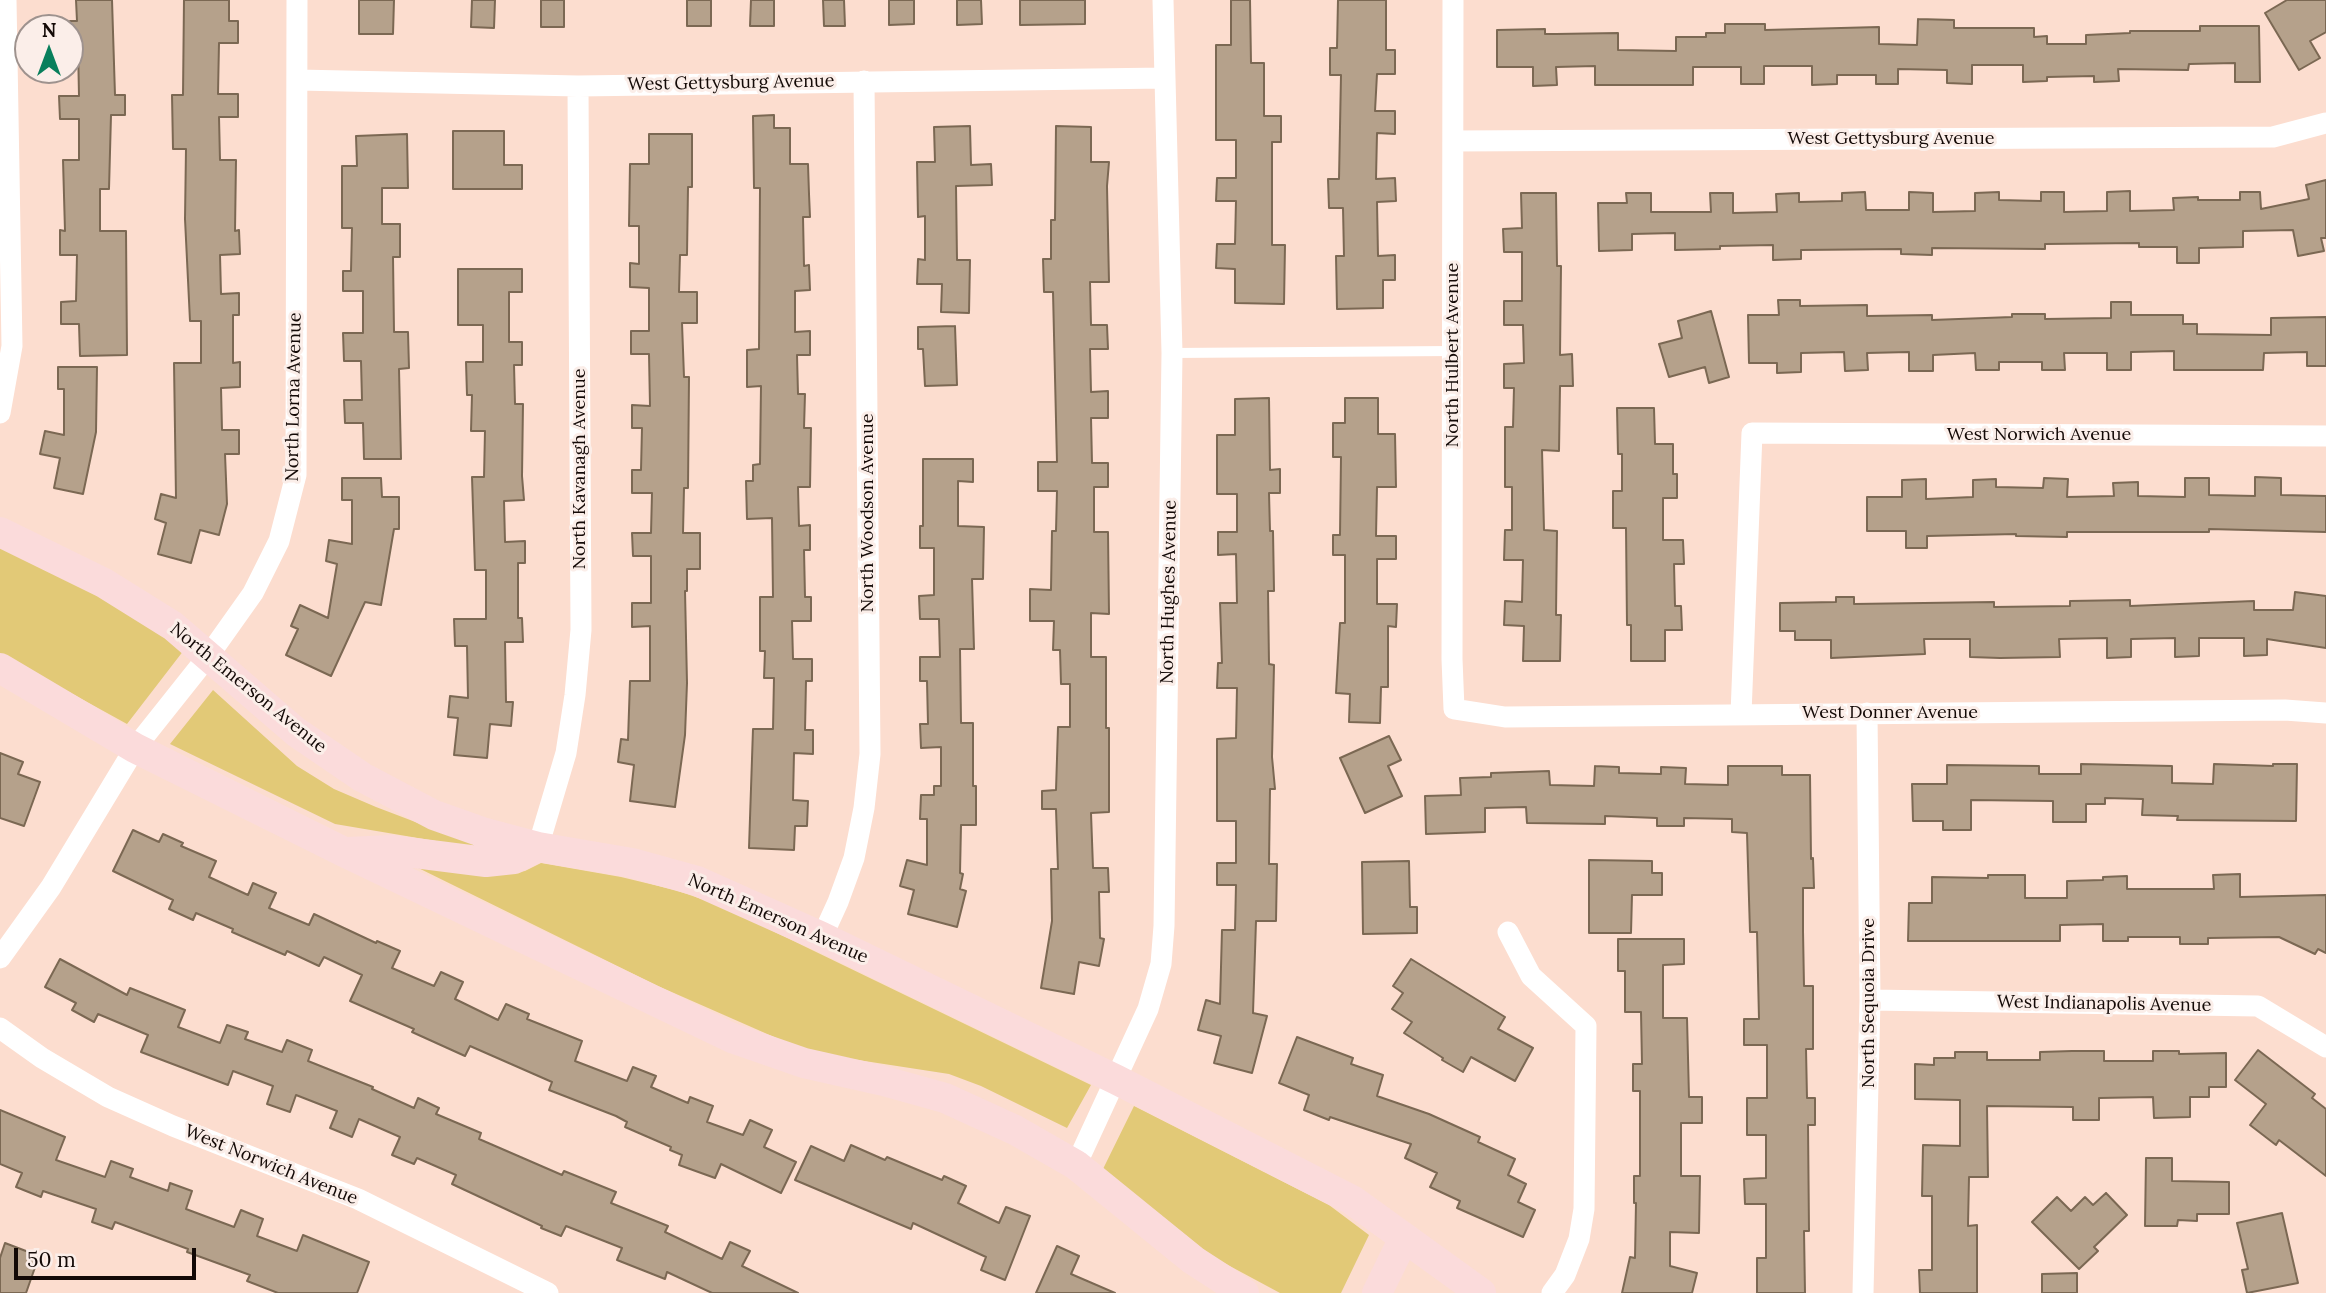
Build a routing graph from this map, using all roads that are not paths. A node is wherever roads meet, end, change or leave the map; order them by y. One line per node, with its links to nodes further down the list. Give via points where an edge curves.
1 (6, 0): 13 (street, via 12,346)
2 (297, 0): 6 (street, North Lorna Avenue)
3 (1163, 0): 5 (street, North Hughes Avenue)
4 (1453, 0): 10 (street, North Hulbert Avenue)
5 (1164, 78): 7 (street, West Gettysburg Avenue); 12 (street, North Hughes Avenue)
6 (298, 80): 8 (street, West Gettysburg Avenue); 16 (street, North Lorna Avenue, via 296,475 279,541 253,593)
7 (864, 81): 8 (street, West Gettysburg Avenue); 26 (street, North Woodson Avenue, via 870,754 854,858)
8 (578, 86): 23 (street, North Kavanagh Avenue, via 581,630 566,753)
9 (2326, 123): 10 (street, West Gettysburg Avenue, via 2273,137)
10 (1454, 141): 11 (street, North Hulbert Avenue)
11 (1452, 351): 12 (lane); 18 (street, North Hulbert Avenue)
12 (1172, 353): 31 (street, North Hughes Avenue, via 1164,926 1161,964 1148,1009)
13 (0, 413)
14 (2326, 436): 21 (street, West Norwich Avenue, via 1752,433)
15 (0, 532): 16 (street, North Emerson Avenue, via 104,583 173,626)
16 (209, 655): 22 (street, North Lorna Avenue); 23 (street, North Emerson Avenue, via 296,732 362,777 435,816)
17 (0, 668): 22 (street)
18 (1454, 709): 21 (street, West Donner Avenue, via 1506,717)
19 (1867, 713): 20 (street, West Donner Avenue); 21 (street, West Donner Avenue); 28 (street, North Sequoia Drive)
20 (2326, 713)
21 (1741, 714)
22 (135, 748): 24 (street); 27 (street, North Lorna Avenue, via 51,887)
23 (538, 847): 24 (street, via 514,859 486,862 391,850); 26 (street, North Emerson Avenue, via 632,863 696,881)
24 (344, 852): 32 (street, via 732,1038 804,1063 945,1098 1015,1130)
25 (1508, 932): 38 (street, via 1531,976 1586,1026 1584,1209 1579,1239 1565,1275)
26 (822, 937): 31 (street, North Emerson Avenue)
27 (0, 958)
28 (1870, 1000): 30 (street, West Indianapolis Avenue, via 2258,1006); 39 (street, North Sequoia Drive)
29 (0, 1028): 34 (street, West Norwich Avenue, via 108,1097 358,1199)
30 (2326, 1047)
31 (1117, 1080): 32 (street, North Hughes Avenue); 33 (street, North Emerson Avenue, via 1352,1200)
32 (1076, 1166): 35 (street, via 1193,1260)
33 (1405, 1238): 36 (street); 37 (street, North Emerson Avenue)
34 (548, 1293)
35 (1244, 1293)
36 (1377, 1293)
37 (1481, 1293)
38 (1552, 1293)
39 (1863, 1293)

